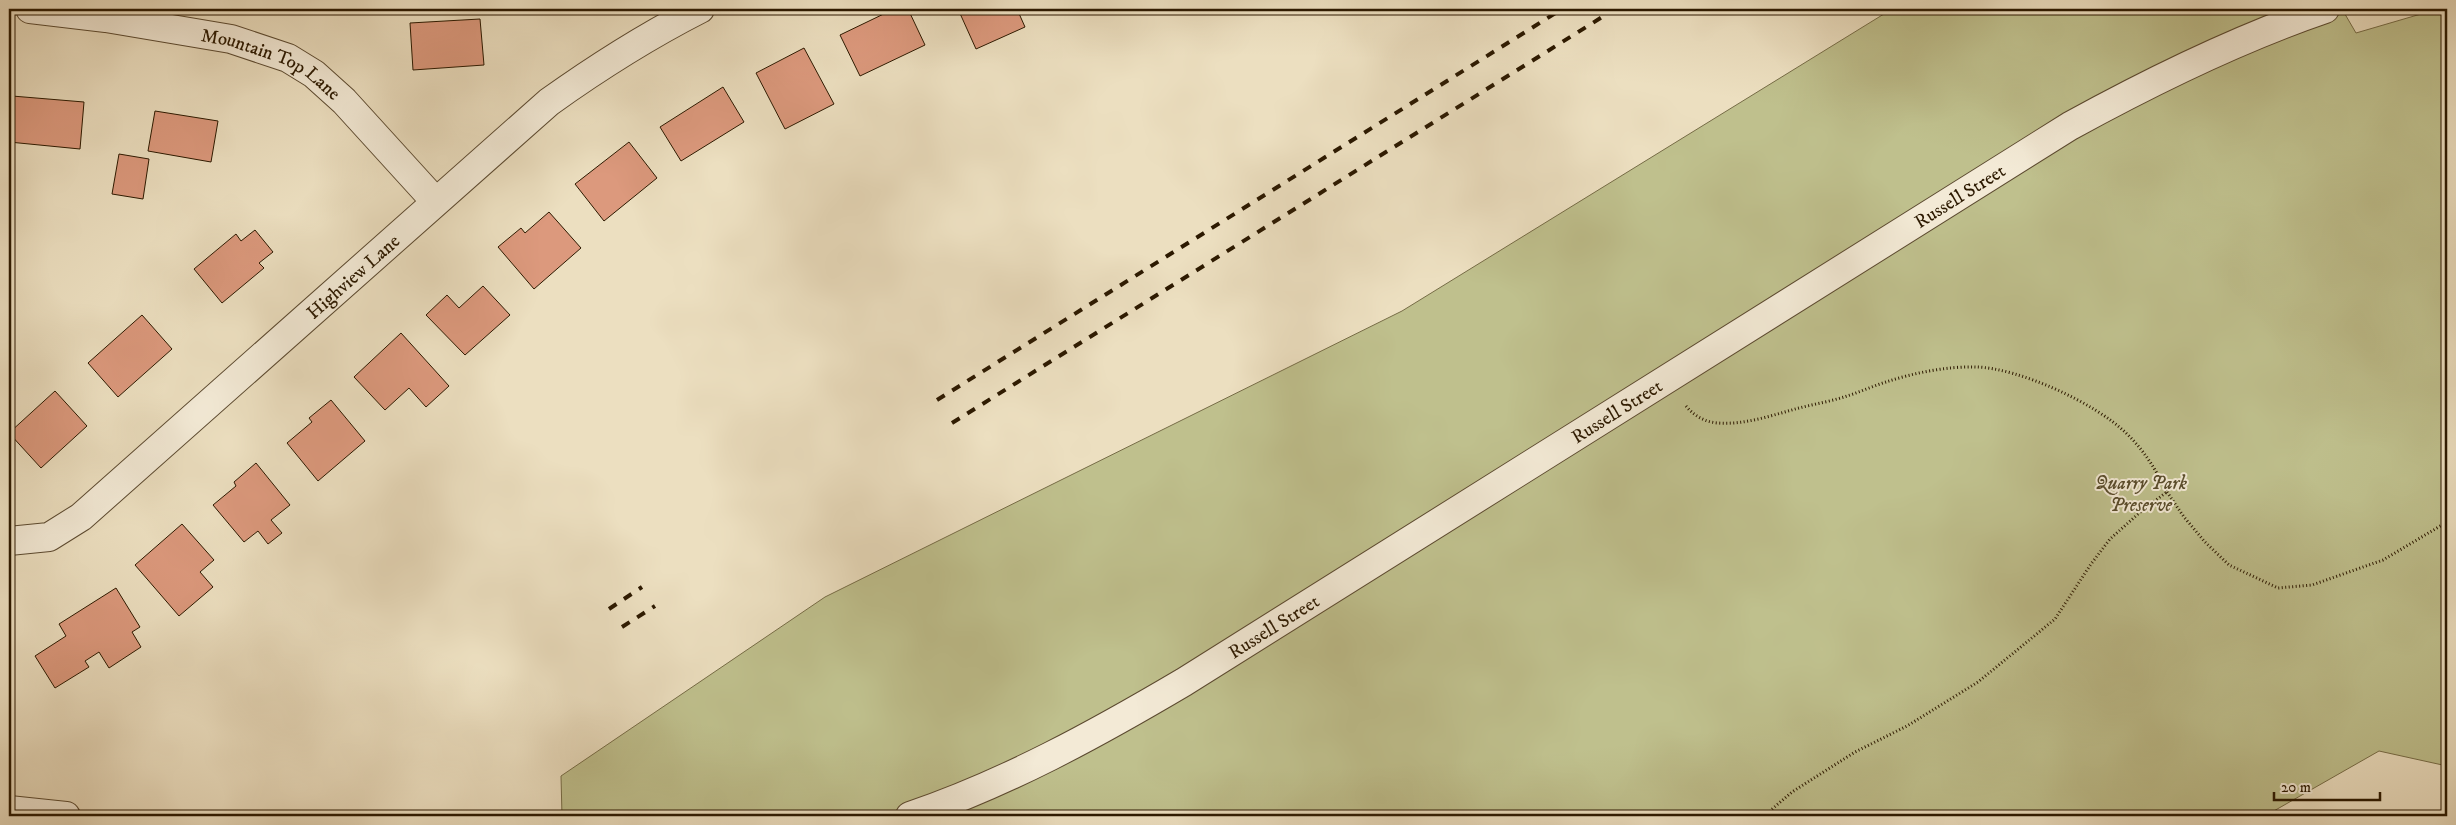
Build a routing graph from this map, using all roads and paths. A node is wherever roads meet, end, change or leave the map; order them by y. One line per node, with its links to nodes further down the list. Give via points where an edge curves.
1 (30, 9): 4 (street, Mountain Top Lane, via 231,39 288,58 314,74 344,101)
2 (700, 9): 4 (street, Highview Lane, via 611,58 549,102)
3 (2325, 9): 5 (street, Russell Street, via 2162,78 2070,126)
4 (435, 201): 8 (street, Highview Lane, via 81,517 49,536)
5 (1667, 379): 6 (path, via 1690,411 1701,420 1718,423 1766,418 1846,397 1888,381 1947,369 1976,367 2001,370 2028,378 2102,414 2126,432 2144,452); 11 (street, Russell Street, via 1184,682 1090,737 966,797)
6 (2167, 492): 7 (path, via 2200,536 2229,565 2278,588 2312,585 2383,560); 12 (path, via 2110,539 2056,619 1978,682 1907,726 1855,752 1792,792)
7 (2447, 522)
8 (9, 541)
9 (9, 810): 10 (street)
10 (66, 816)
11 (910, 816)
12 (1764, 816)

